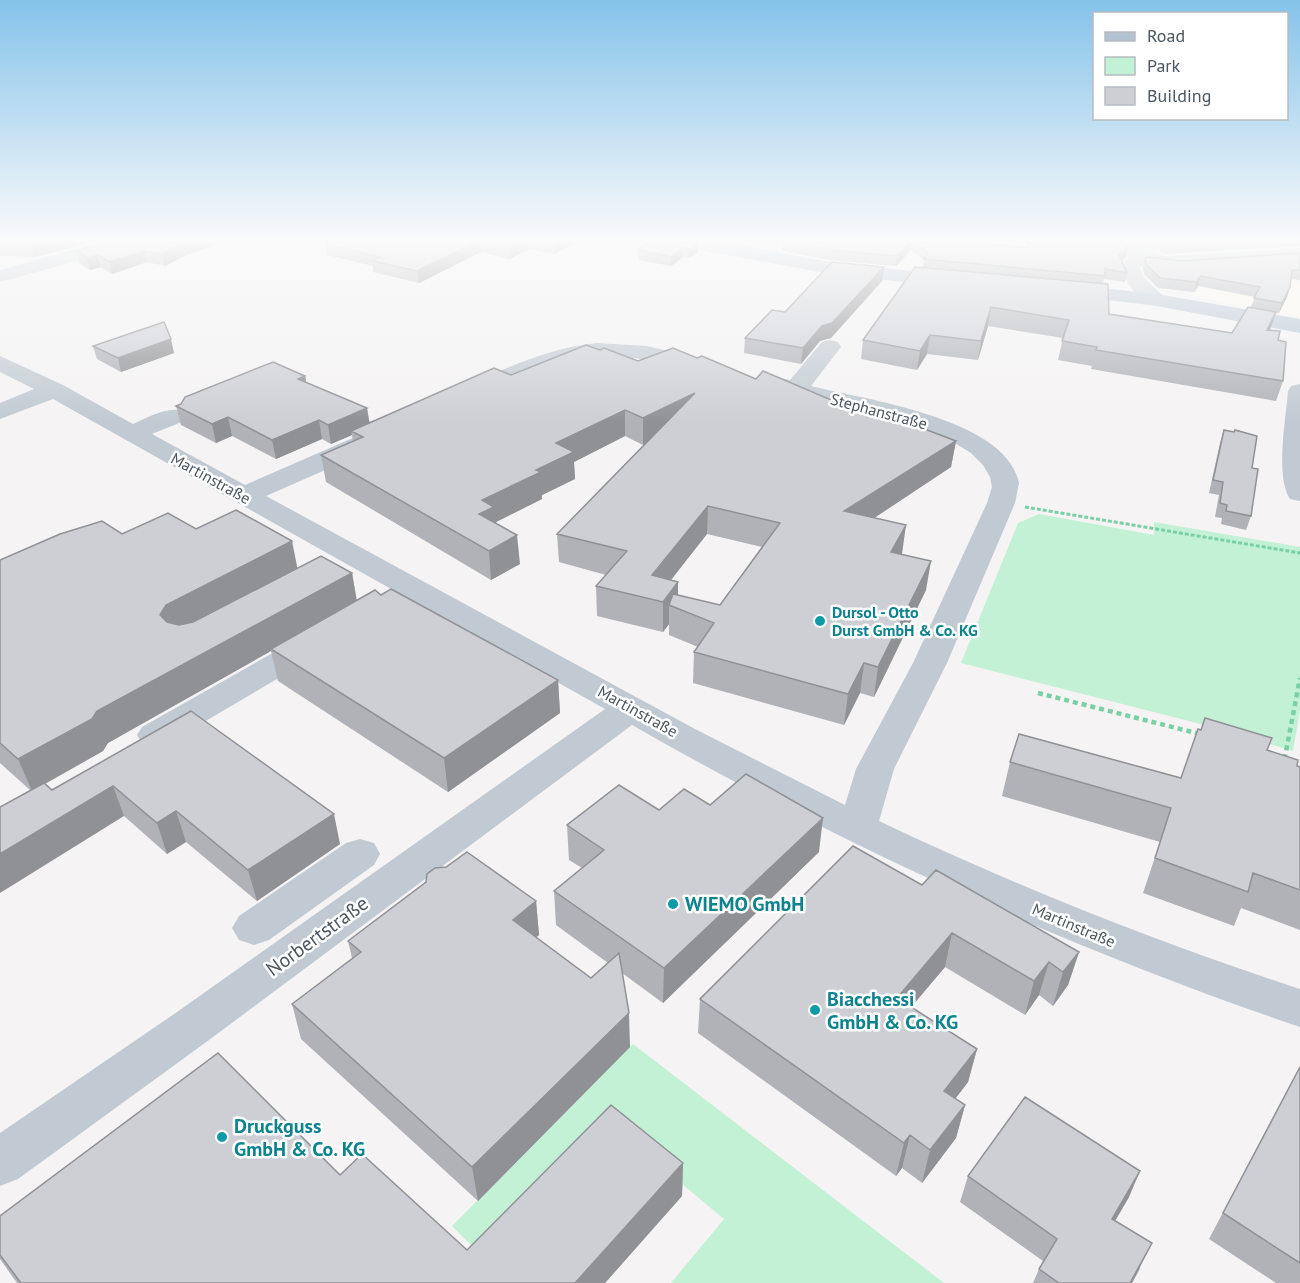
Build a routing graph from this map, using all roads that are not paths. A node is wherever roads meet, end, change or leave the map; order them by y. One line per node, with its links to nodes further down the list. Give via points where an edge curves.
1 (1167, 302): 2 (main road)
2 (1300, 326)
3 (830, 347): 7 (street)
4 (0, 363): 8 (street, Martinstraße)
5 (723, 371): 10 (street, via 661,356 596,350 526,367)
6 (755, 379): 7 (street, Stephanstraße)
7 (796, 389): 24 (street, Stephanstraße, via 921,420 975,443 994,460 1006,479 1001,503 930,663 875,769)
8 (54, 390): 11 (street); 14 (street, Martinstraße)
9 (1300, 391): 15 (street, via 1296,472)
10 (443, 406)
11 (0, 412)
12 (175, 416): 14 (street)
13 (389, 431): 16 (street)
14 (132, 433): 16 (street, Martinstraße)
15 (1300, 492)
16 (244, 496): 17 (street, Martinstraße)
17 (353, 556): 18 (street); 19 (street, Martinstraße)
18 (323, 573)
19 (411, 588): 20 (street); 22 (street, Martinstraße)
20 (379, 606)
21 (339, 629): 23 (street)
22 (632, 708): 24 (street, Martinstraße, via 744,770); 28 (street, Norbertstraße)
23 (133, 748)
24 (858, 826): 27 (street, Martinstraße, via 1104,939)
25 (360, 854): 26 (street)
26 (254, 928)
27 (1300, 1008)
28 (0, 1162)

